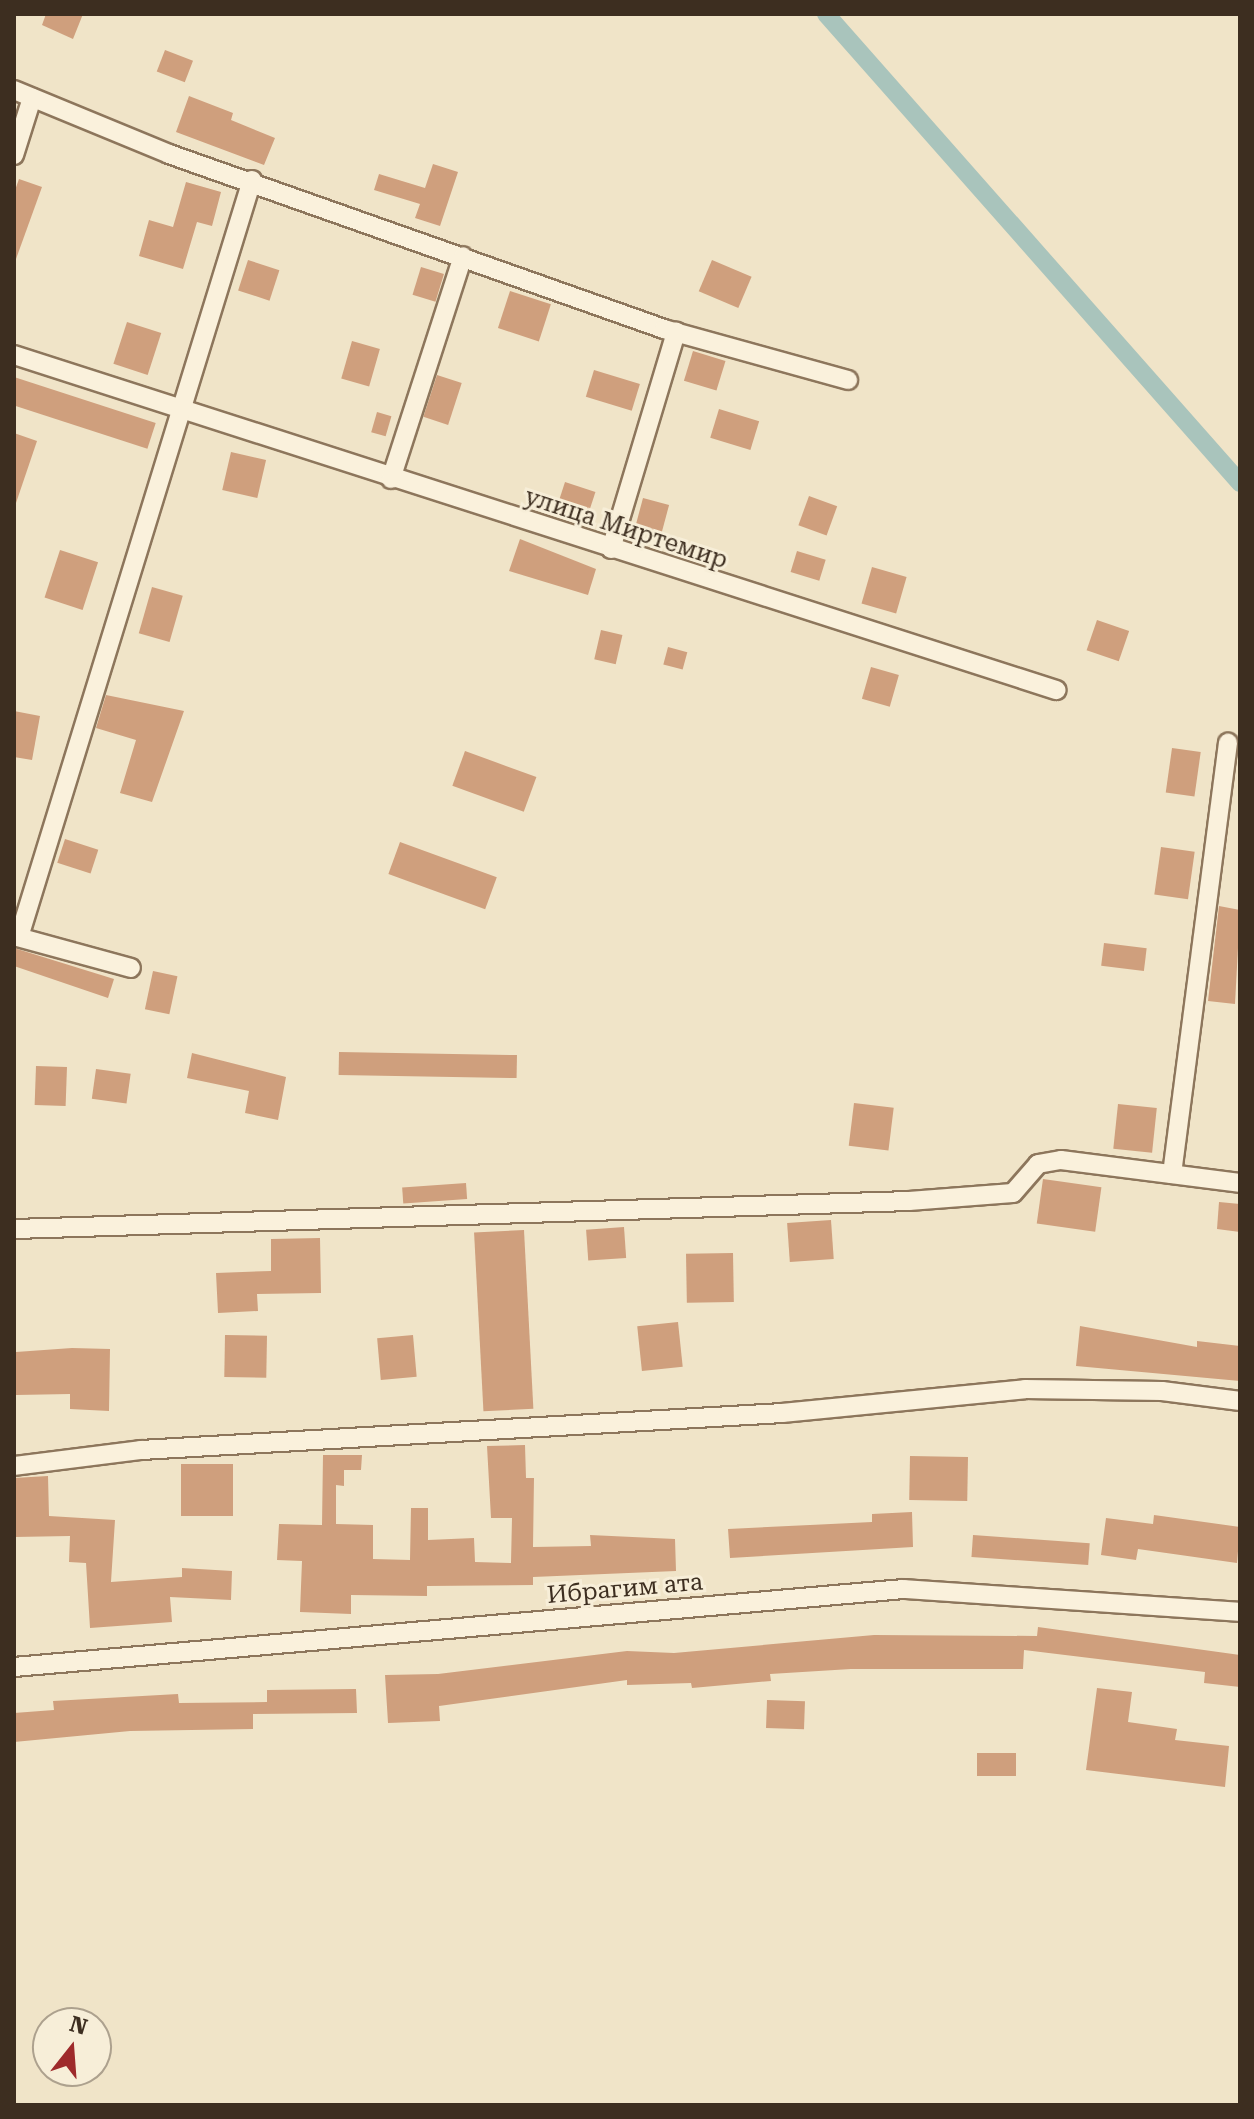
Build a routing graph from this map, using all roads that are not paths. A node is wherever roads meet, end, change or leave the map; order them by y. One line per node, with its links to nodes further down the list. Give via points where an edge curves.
1 (14, 90): 2 (street)
2 (32, 98): 3 (street); 4 (street, via 169,154)
3 (14, 155)
4 (252, 180): 5 (street); 9 (street)
5 (463, 256): 6 (street); 10 (street)
6 (676, 332): 8 (street); 11 (street)
7 (14, 355): 9 (street, улица Миртемир)
8 (848, 380)
9 (182, 411): 10 (street, улица Миртемир); 14 (street)
10 (391, 479): 11 (street, улица Миртемир)
11 (611, 549): 12 (street, улица Миртемир)
12 (1056, 690)
13 (1228, 743): 16 (street)
14 (16, 936): 15 (street)
15 (131, 968)
16 (1172, 1174): 17 (street); 18 (street, via 1061,1160 1038,1164 1013,1193 909,1201)
17 (1240, 1183)
18 (14, 1229)
19 (1240, 1401): 20 (street, via 1133,1389 1025,1389 782,1413 141,1450)
20 (14, 1466)
21 (1240, 1612): 22 (street, Ибрагим ата, via 904,1589)
22 (14, 1667)

